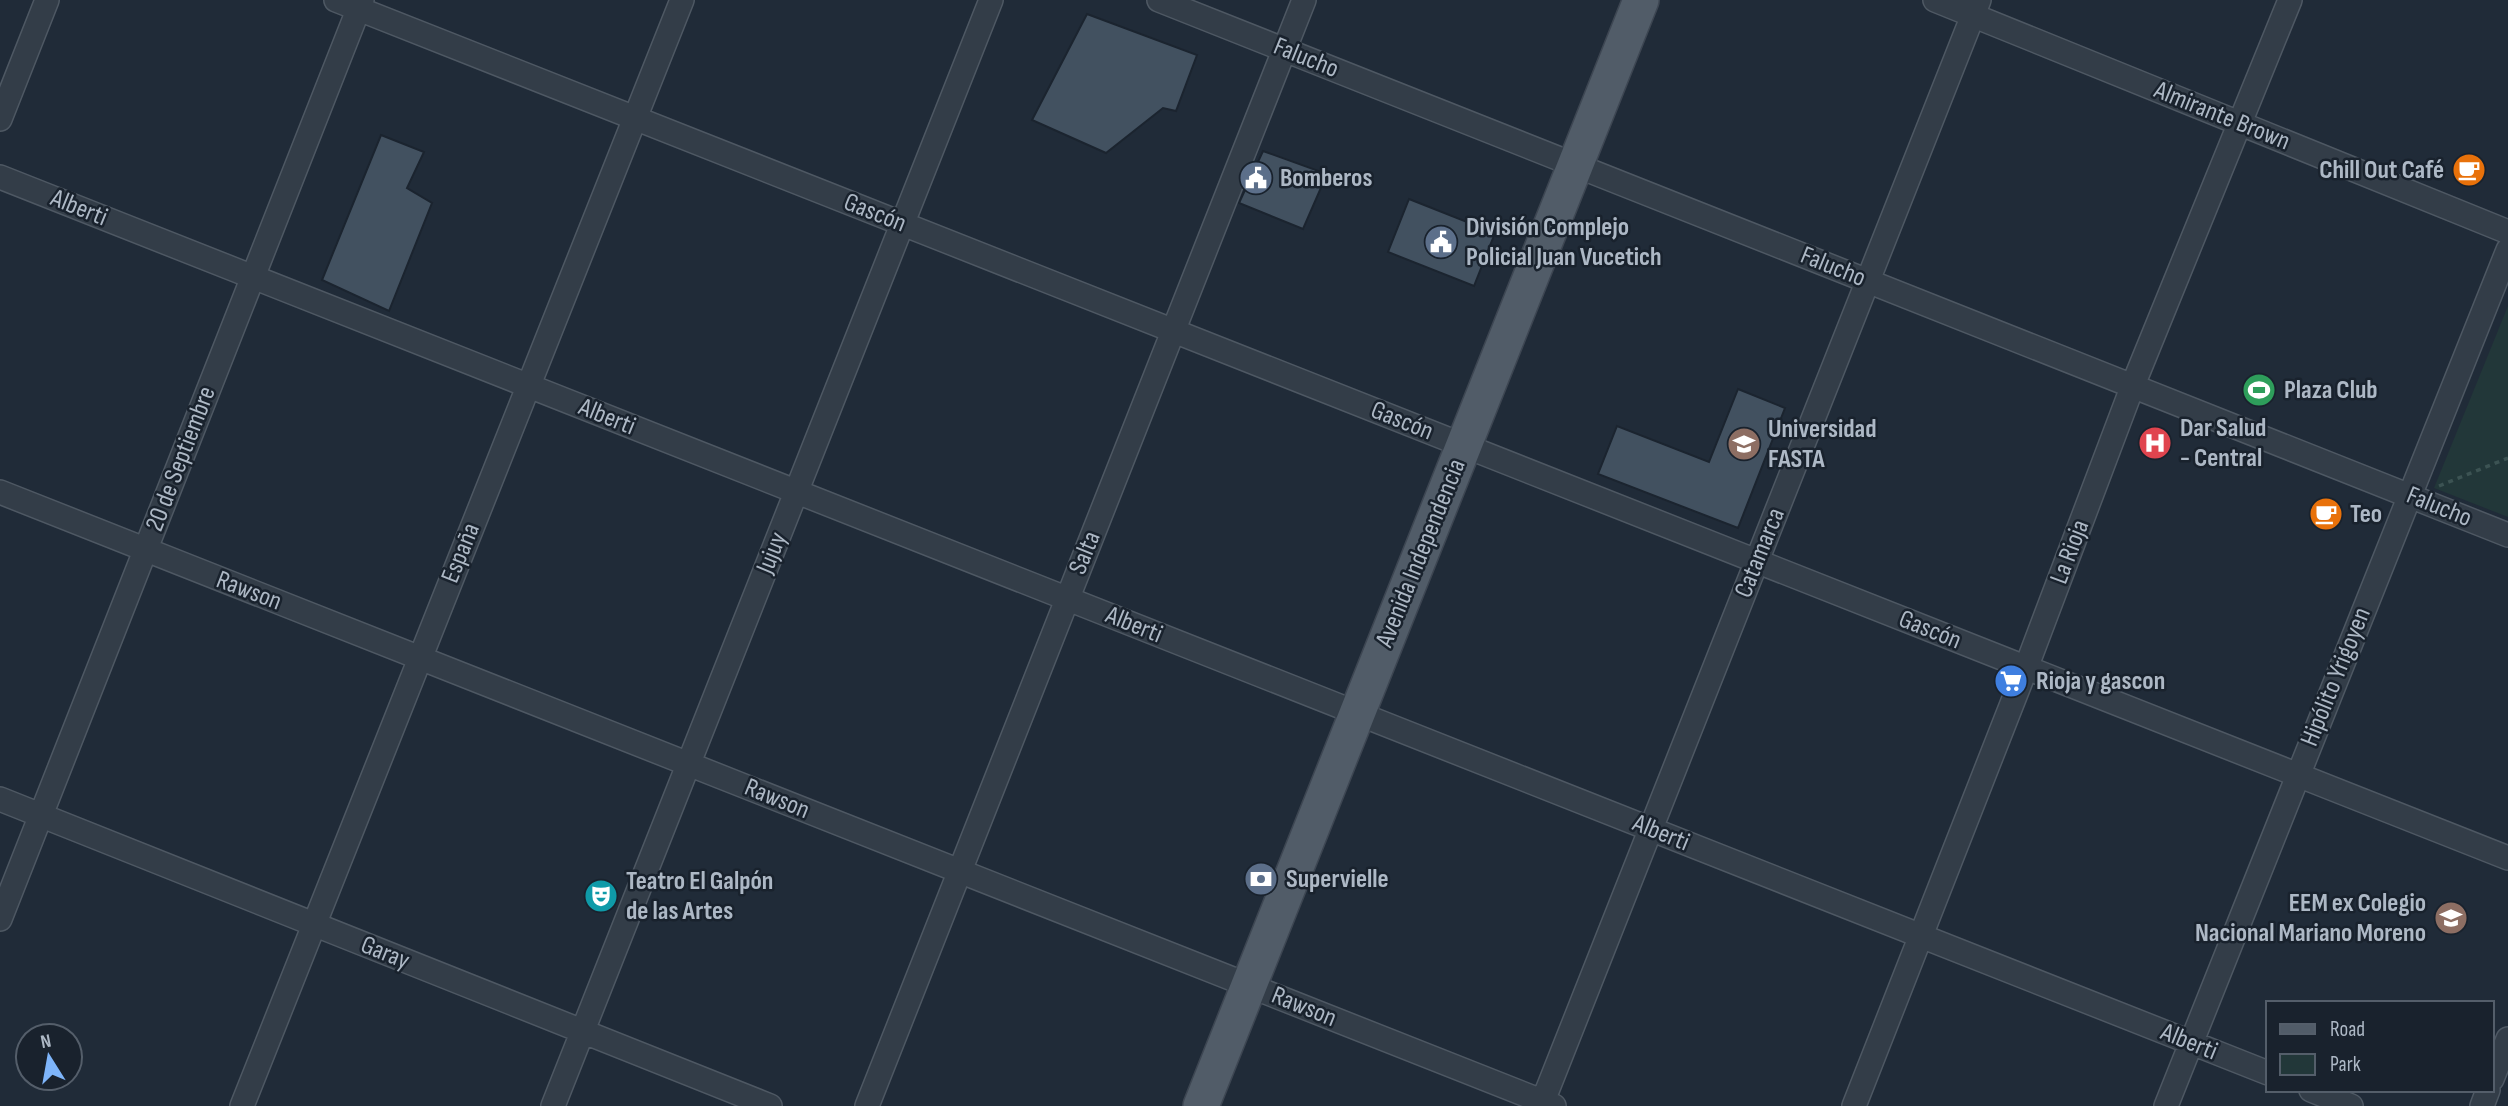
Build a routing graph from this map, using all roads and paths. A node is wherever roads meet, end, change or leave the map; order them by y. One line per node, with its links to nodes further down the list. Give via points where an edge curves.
1 (47, 0): 14 (street)
2 (336, 0): 10 (street, Gascón)
3 (682, 0): 13 (street, España)
4 (991, 0): 18 (street, Jujuy)
5 (1159, 0): 12 (street, Falucho)
6 (1304, 0): 12 (street, Salta)
7 (1641, 0): 16 (main road, Avenida Independencia)
8 (1935, 0): 11 (street, Almirante Brown)
9 (2290, 0): 15 (street, La Rioja)
10 (360, 4): 13 (street, Gascón); 21 (street, 20 de Septiembre)
11 (1976, 8): 15 (street, Almirante Brown); 22 (street, Catamarca)
12 (1284, 50): 16 (street, Falucho); 23 (street, Salta)
13 (634, 117): 18 (street, Gascón); 24 (street, España)
14 (0, 120)
15 (2241, 123): 19 (street, Almirante Brown); 25 (street, La Rioja)
16 (1574, 165): 22 (street, Falucho); 26 (main road, Avenida Independencia)
17 (0, 177): 21 (street, Alberti)
18 (903, 224): 23 (street, Gascón); 30 (street, Jujuy)
19 (2508, 232)
20 (2508, 250): 31 (street, Hipólito Yrigoyen)
21 (253, 277): 24 (street, Alberti); 33 (street, 20 de Septiembre)
22 (1868, 281): 25 (street, Falucho); 34 (street, Catamarca)
23 (1173, 331): 26 (street, Gascón); 35 (street, Salta)
24 (528, 385): 30 (street, Alberti); 36 (street, España)
25 (2133, 386): 31 (street, Falucho); 37 (street, La Rioja)
26 (1463, 445): 34 (street, Gascón); 38 (main road, Avenida Independencia)
27 (2508, 458): 28 (path)
28 (2434, 488)
29 (0, 492): 33 (street, Rawson)
30 (797, 492): 35 (street, Alberti); 39 (street, Jujuy)
31 (2409, 495): 32 (street, Falucho); 40 (street, Hipólito Yrigoyen)
32 (2508, 535)
33 (145, 550): 36 (street, Rawson); 42 (street, 20 de Septiembre)
34 (1757, 561): 37 (street, Gascón); 43 (street, Catamarca)
35 (1067, 599): 38 (street, Alberti); 45 (street, Salta)
36 (420, 657): 39 (street, Rawson); 47 (street, España)
37 (2026, 668): 40 (street, Gascón); 48 (street, La Rioja)
38 (1357, 713): 43 (street, Alberti); 49 (main road, Avenida Independencia)
39 (689, 764): 45 (street, Rawson); 50 (street, Jujuy)
40 (2297, 774): 44 (street, Gascón); 52 (street, Hipólito Yrigoyen)
41 (0, 799): 42 (street, Garay)
42 (41, 815): 46 (street, 20 de Septiembre); 47 (street, Garay)
43 (1651, 829): 48 (street, Alberti); 56 (street, Catamarca)
44 (2508, 858)
45 (960, 871): 49 (street, Rawson); 60 (street, Salta)
46 (0, 919)
47 (314, 925): 50 (street, Garay); 57 (street, España)
48 (1921, 936): 52 (street, Alberti); 62 (street, La Rioja)
49 (1249, 986): 56 (street, Rawson); 61 (main road, Avenida Independencia)
50 (583, 1032): 58 (street, Jujuy); 59 (street, Garay)
51 (2508, 1039): 54 (street)
52 (2191, 1043): 53 (street, Alberti); 63 (street, Hipólito Yrigoyen)
53 (2266, 1072)
54 (2494, 1074)
55 (2316, 1092): 64 (street)
56 (1546, 1105)
57 (242, 1106)
58 (553, 1106)
59 (770, 1106)
60 (867, 1106)
61 (1201, 1106)
62 (1854, 1106)
63 (2166, 1106)
64 (2351, 1106)

